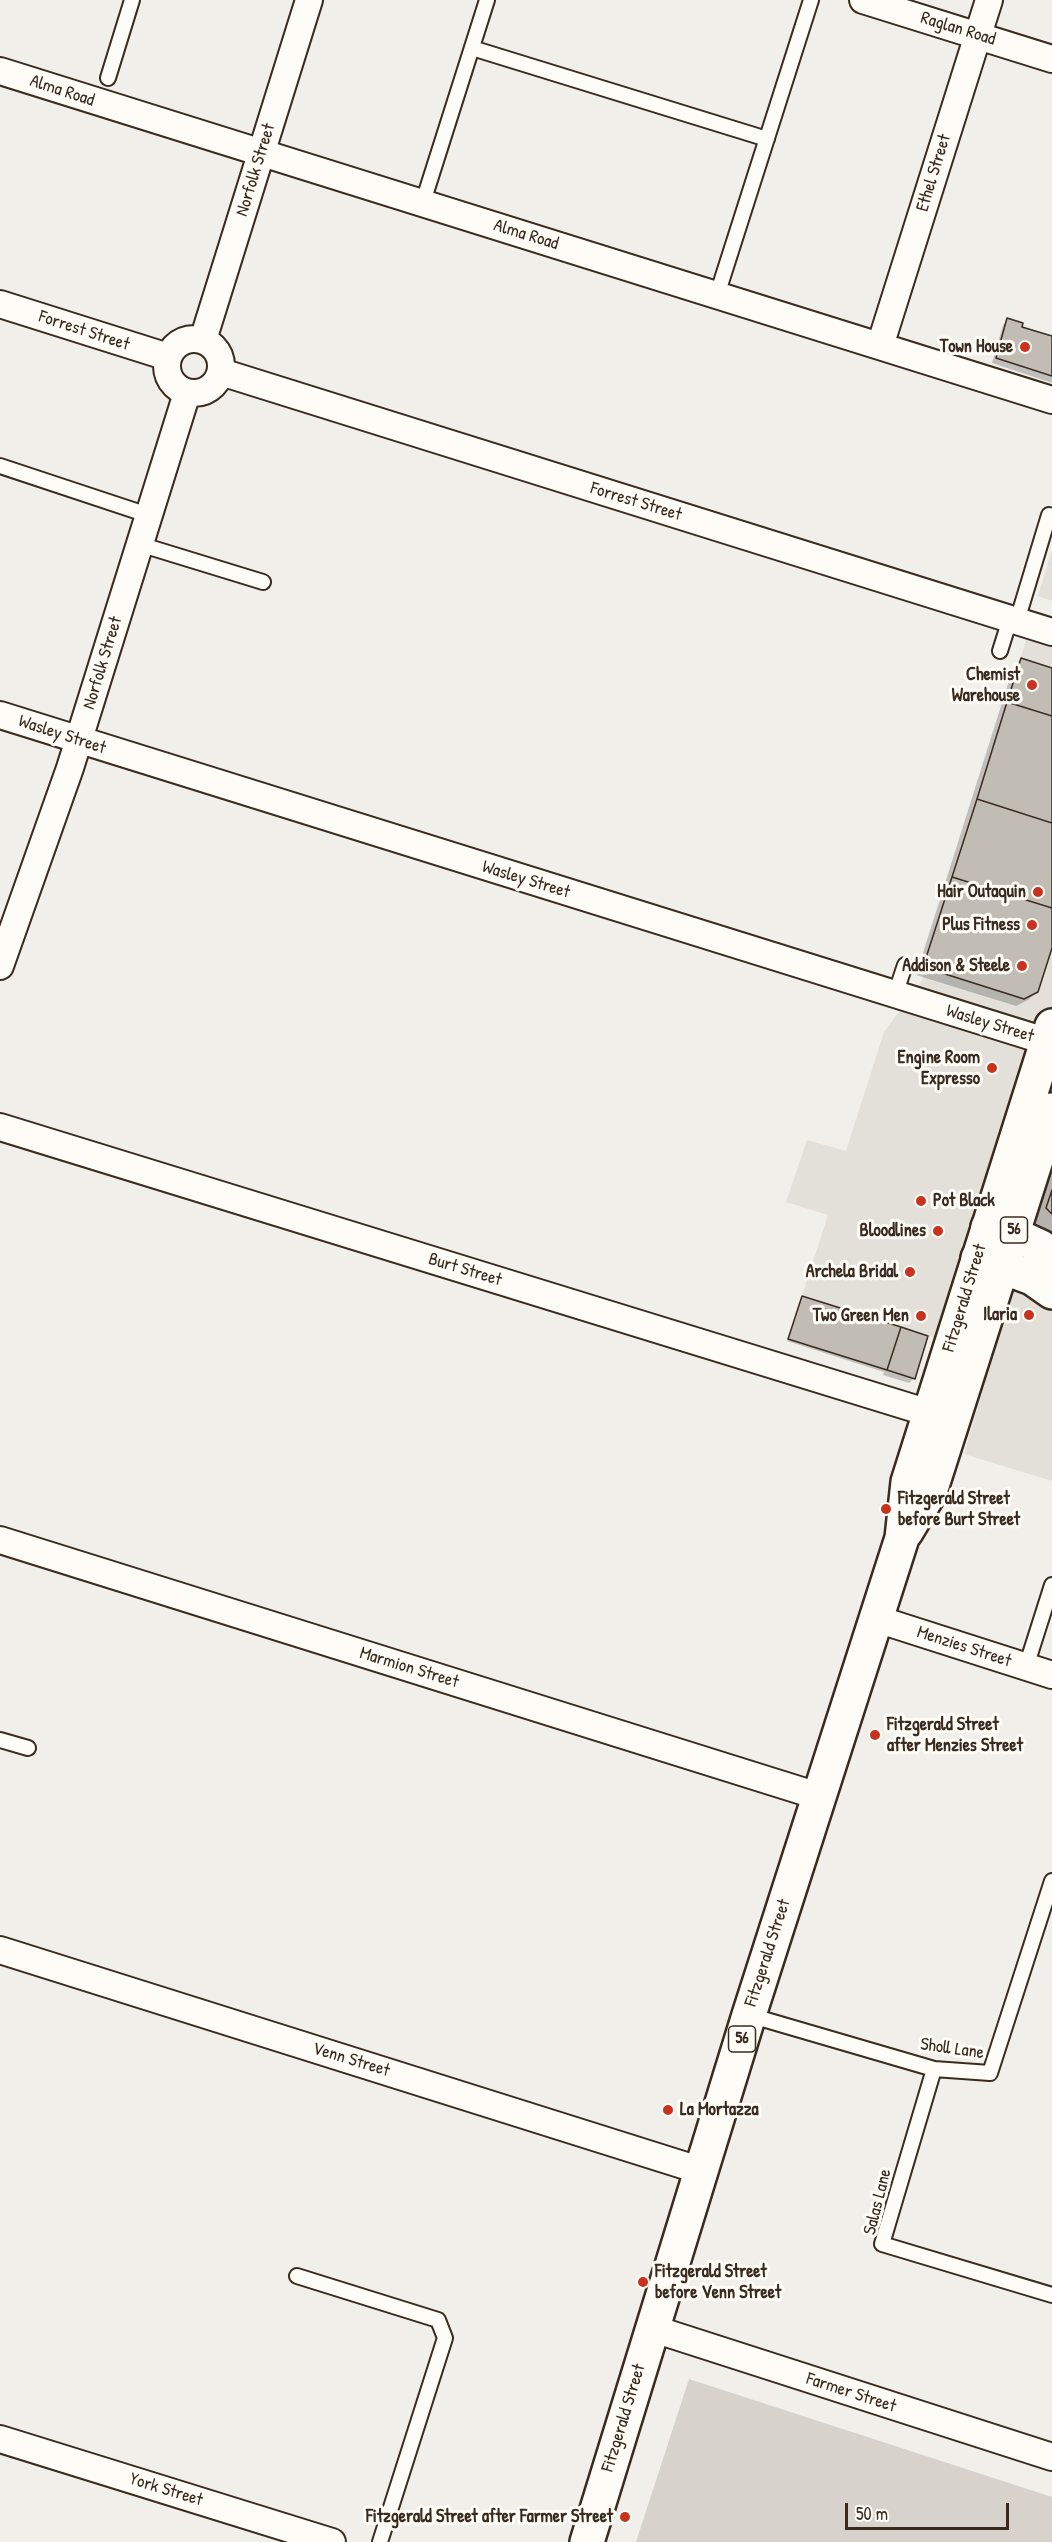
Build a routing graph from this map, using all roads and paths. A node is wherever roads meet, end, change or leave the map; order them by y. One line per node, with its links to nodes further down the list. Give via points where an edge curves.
1 (132, 0): 11 (lane)
2 (309, 0): 13 (street, Norfolk Street)
3 (487, 0): 8 (lane)
4 (811, 0): 12 (lane)
5 (863, 0): 7 (street, Raglan Road)
6 (989, 0): 7 (street, Ethel Street)
7 (978, 35): 9 (street, Raglan Road); 18 (street, Ethel Street)
8 (472, 48): 12 (lane); 14 (lane)
9 (1052, 59)
10 (0, 71): 13 (street, Alma Road)
11 (108, 78)
12 (766, 140): 15 (lane)
13 (261, 153): 14 (street, Alma Road); 17 (street, Norfolk Street)
14 (423, 202): 15 (street, Alma Road)
15 (717, 295): 18 (street, Alma Road)
16 (0, 304): 19 (street, Forrest Street)
17 (203, 340): 19 (street, via 189,339 176,345); 20 (street, via 214,347)
18 (880, 346): 22 (street, Alma Road)
19 (168, 357): 21 (street, via 170,379)
20 (221, 372): 21 (street, via 214,385 202,392); 28 (street, Forrest Street)
21 (187, 393): 24 (street, Norfolk Street)
22 (1052, 400)
23 (0, 466): 24 (lane)
24 (148, 515): 26 (street, Norfolk Street)
25 (1049, 515): 28 (lane)
26 (139, 544): 27 (lane); 32 (street, Norfolk Street)
27 (263, 582)
28 (1013, 620): 29 (street, Forrest Street); 30 (lane)
29 (1052, 632)
30 (1000, 651)
31 (0, 715): 32 (street, Wasley Street)
32 (79, 740): 33 (street, Norfolk Street); 36 (street, Wasley Street)
33 (6, 924): 35 (street, Norfolk Street)
34 (905, 965): 36 (lane)
35 (0, 966)
36 (896, 995): 37 (street, Wasley Street)
37 (1050, 1037): 40 (main road, Fitzgerald Street / 56)
38 (1052, 1110): 40 (main road, Fitzgerald Street / 56)
39 (0, 1127): 44 (street, Burt Street)
40 (1000, 1230): 41 (main road, via 1041,1247); 42 (main road, Fitzgerald Street / 56)
41 (1052, 1259)
42 (990, 1262): 43 (main road, via 1032,1278); 44 (main road, Fitzgerald Street / 56); 45 (main road, Fitzgerald Street / 56, via 930,1492)
43 (1052, 1292)
44 (929, 1413): 45 (main road, Fitzgerald Street / 56, via 908,1482)
45 (902, 1538): 48 (main road, Fitzgerald Street / 56)
46 (0, 1540): 53 (street, Marmion Street)
47 (1052, 1585): 49 (lane)
48 (877, 1619): 49 (street, Menzies Street); 53 (main road, Fitzgerald Street / 56)
49 (1026, 1667): 50 (street, Menzies Street)
50 (1052, 1675)
51 (0, 1740): 52 (lane)
52 (28, 1748)
53 (818, 1796): 56 (main road, Fitzgerald Street / 56)
54 (1052, 1881): 57 (lane, Sholl Lane, via 990,2073)
55 (0, 1950): 58 (street, Venn Street)
56 (749, 2015): 57 (lane, Sholl Lane); 58 (main road, Fitzgerald Street / 56)
57 (934, 2069): 60 (lane, Salas Lane, via 882,2244)
58 (702, 2171): 61 (main road, Fitzgerald Street / 56)
59 (297, 2276): 65 (lane, via 438,2320 445,2338)
60 (1052, 2295)
61 (651, 2328): 63 (street, Farmer Street); 66 (main road, Fitzgerald Street / 56)
62 (0, 2439): 64 (street, York Street)
63 (1052, 2457)
64 (332, 2542)
65 (380, 2542)
66 (587, 2542)

